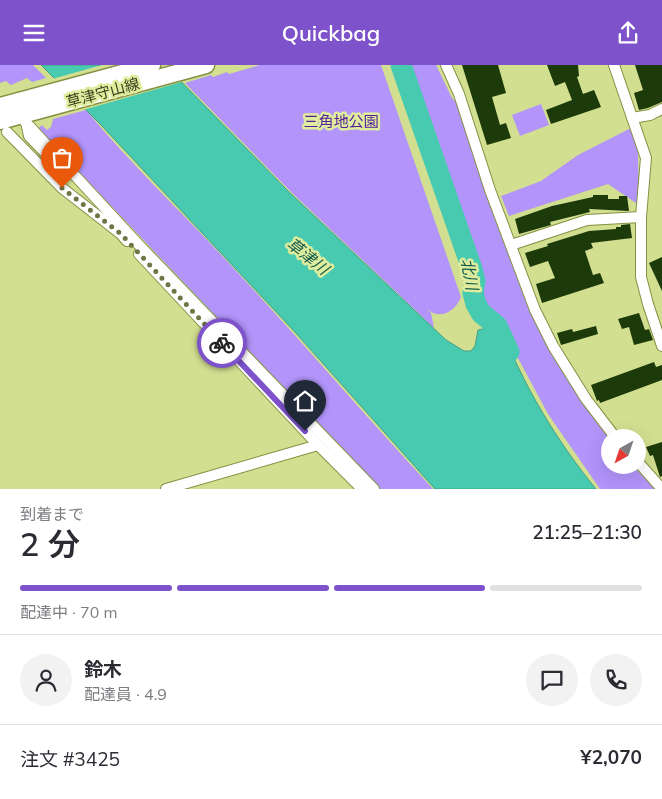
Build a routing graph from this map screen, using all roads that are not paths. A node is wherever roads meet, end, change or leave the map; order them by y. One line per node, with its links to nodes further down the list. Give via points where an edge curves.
1 (152, 65): 5 (main road, 草津守山線)
2 (446, 65): 12 (street)
3 (614, 65): 8 (street)
4 (202, 66): 7 (main road, 草津守山線)
5 (2, 103)
6 (662, 109): 8 (street)
7 (28, 116): 9 (main road, 草津守山線); 11 (street, via 29,136); 20 (street, via 140,245)
8 (632, 118): 10 (street, via 646,158)
9 (4, 131): 11 (street, via 62,188)
10 (641, 217): 12 (street, via 579,222); 13 (street, via 641,277 648,304)
11 (121, 234): 16 (street)
12 (511, 245): 15 (street, via 535,310 553,346)
13 (659, 324): 14 (street)
14 (662, 346)
15 (609, 429)
16 (318, 445): 18 (street); 19 (street)
17 (646, 472): 21 (street)
18 (166, 489)
19 (362, 489)
20 (374, 489)
21 (662, 489)

